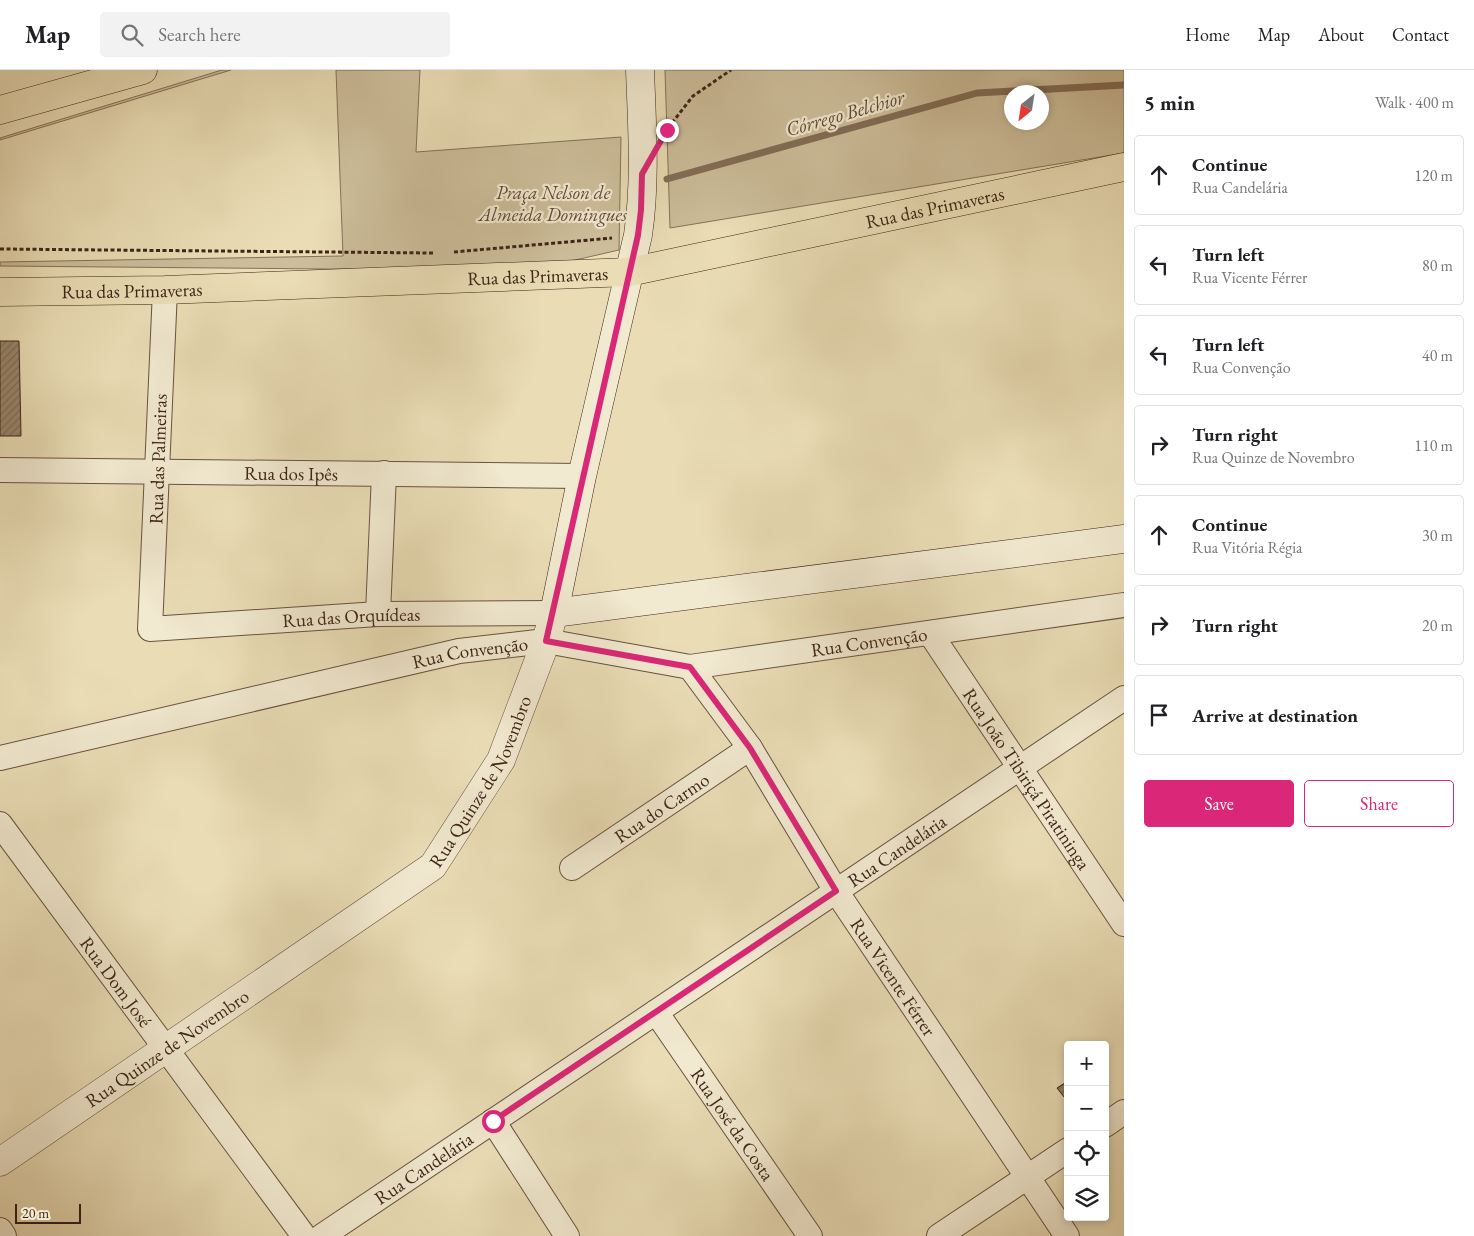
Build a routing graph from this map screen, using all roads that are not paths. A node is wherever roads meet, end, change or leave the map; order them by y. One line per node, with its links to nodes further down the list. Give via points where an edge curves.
1 (143, 70): 3 (main road)
2 (640, 70): 5 (main road, Rua Quinze de Novembro, via 640,223)
3 (0, 110)
4 (1124, 167): 5 (main road, Rua das Primaveras)
5 (629, 272): 6 (main road, Rua das Primaveras); 11 (main road, Rua Quinze de Novembro)
6 (165, 290): 7 (main road, Rua das Primaveras); 9 (street, Rua das Palmeiras)
7 (0, 292)
8 (0, 470): 9 (street, Rua dos Ipês)
9 (157, 471): 10 (street, Rua dos Ipês); 16 (street, Rua das Palmeiras)
10 (384, 473): 11 (street, Rua dos Ipês); 15 (street)
11 (582, 476): 14 (main road, Rua Quinze de Novembro)
12 (1124, 539): 14 (main road)
13 (1124, 605): 17 (street, Rua Convenção)
14 (554, 613): 15 (street, Rua das Orquídeas); 18 (main road, Rua Quinze de Novembro)
15 (378, 614): 16 (street, Rua das Orquídeas)
16 (150, 629)
17 (930, 633): 19 (street, Rua Convenção); 23 (street, Rua João Tibiriçá Piratininga)
18 (546, 641): 19 (street, Rua Convenção); 22 (street, Rua Convenção, via 459,651); 29 (main road, Rua Quinze de Novembro, via 501,760 433,866)
19 (690, 667): 21 (street, Rua Vicente Férrer)
20 (1124, 698): 23 (street, Rua Candelária)
21 (750, 748): 25 (street, Rua do Carmo); 26 (street, Rua Vicente Férrer)
22 (0, 758)
23 (1021, 767): 26 (street, Rua Candelária); 27 (street, Rua João Tibiriçá Piratininga)
24 (0, 824): 29 (street, Rua Dom José)
25 (572, 868)
26 (836, 891): 28 (street, Rua Candelária); 35 (street, Rua Vicente Férrer)
27 (1124, 924)
28 (656, 1012): 31 (street, Rua Candelária); 41 (street, Rua José da Costa)
29 (166, 1048): 34 (main road, Rua Quinze de Novembro); 38 (street, Rua Dom José)
30 (1124, 1112): 32 (street)
31 (493, 1121): 39 (street, Rua Candelária); 40 (street)
32 (1109, 1122)
33 (1064, 1153): 35 (street)
34 (0, 1162)
35 (1027, 1177): 42 (street); 43 (street, Rua Vicente Férrer)
36 (0, 1230): 37 (street)
37 (4, 1236)
38 (304, 1236)
39 (322, 1236)
40 (568, 1236)
41 (810, 1236)
42 (939, 1236)
43 (1067, 1236)

